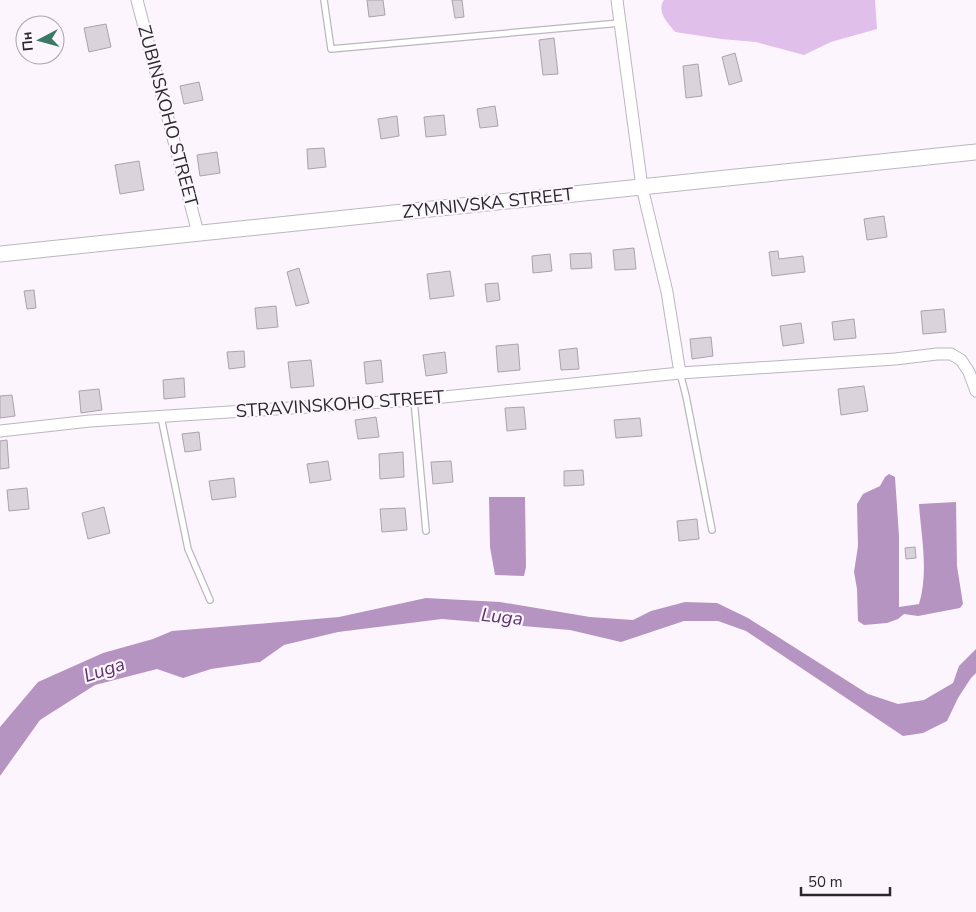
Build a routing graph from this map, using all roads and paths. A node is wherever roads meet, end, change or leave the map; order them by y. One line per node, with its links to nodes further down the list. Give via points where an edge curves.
1 (137, 0): 7 (street, ZUBINSKOHO STREET)
2 (324, 0): 4 (lane, via 331,50)
3 (617, 0): 4 (street)
4 (620, 23): 6 (street)
5 (976, 152): 6 (main road, ZYMNIVSKA STREET)
6 (642, 187): 7 (main road, ZYMNIVSKA STREET); 9 (street)
7 (198, 233): 8 (main road, ZYMNIVSKA STREET)
8 (0, 254)
9 (686, 373): 10 (street, STRAVINSKOHO STREET, via 951,354 961,360 970,372); 11 (street, STRAVINSKOHO STREET); 14 (lane, via 686,396)
10 (976, 391)
11 (414, 400): 12 (street, STRAVINSKOHO STREET); 15 (lane)
12 (161, 417): 13 (street, STRAVINSKOHO STREET); 16 (lane, via 188,548)
13 (0, 430)
14 (712, 530)
15 (426, 531)
16 (210, 600)

